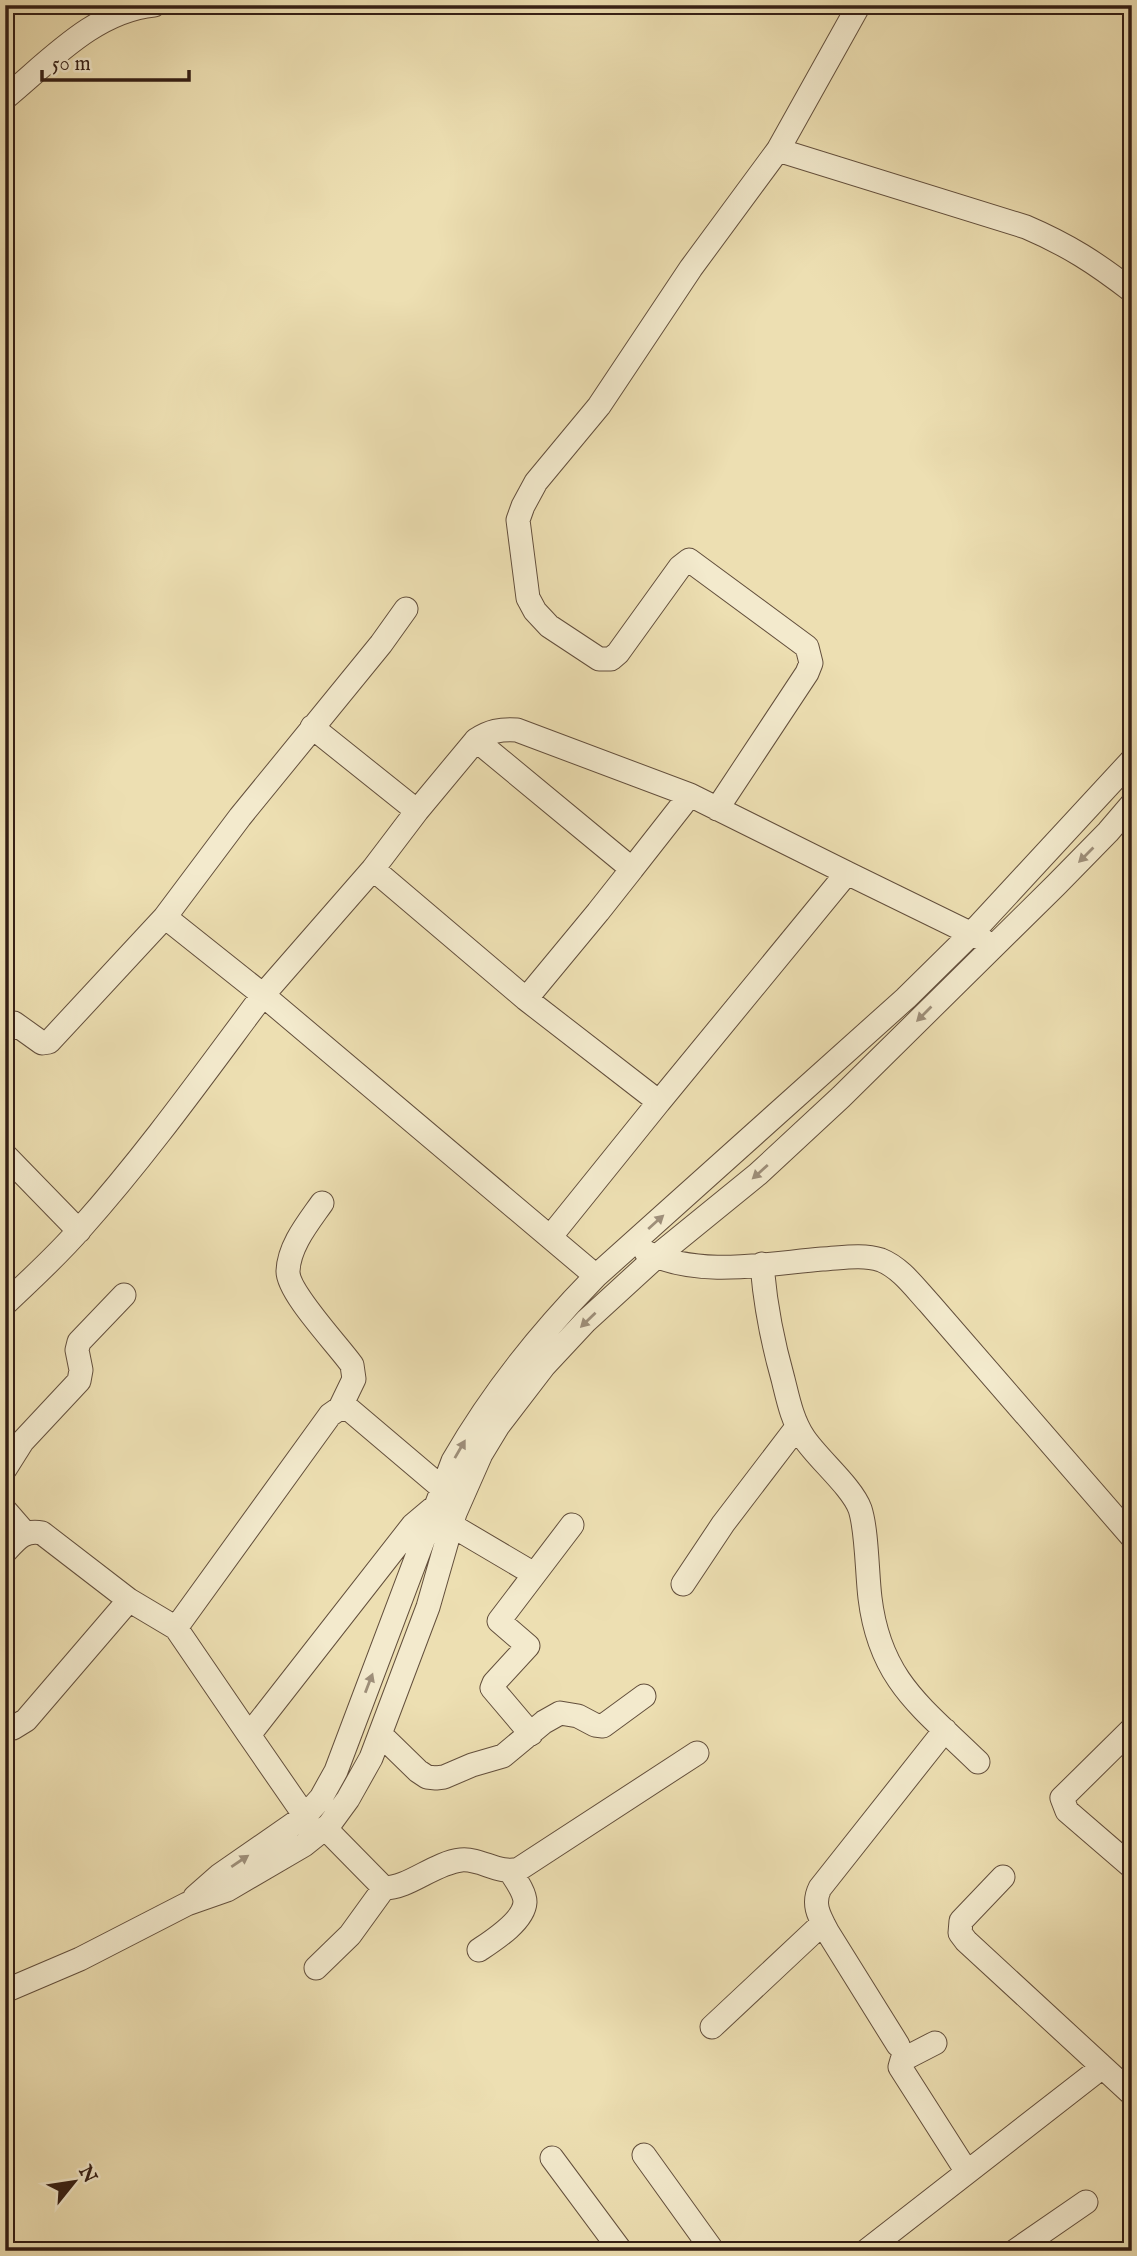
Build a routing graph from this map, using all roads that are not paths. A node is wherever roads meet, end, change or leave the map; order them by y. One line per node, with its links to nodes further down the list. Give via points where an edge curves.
1 (155, 5): 3 (street, via 134,7 88,29)
2 (859, 5): 4 (street)
3 (5, 99)
4 (783, 141): 5 (street, via 1026,227 1072,248); 11 (street, via 599,406 536,482 518,520 528,598 535,611 598,659 611,659 618,653 680,567 690,560 807,648 811,663 807,673)
5 (1132, 291)
6 (406, 609): 7 (street)
7 (312, 727): 13 (street); 17 (street)
8 (476, 740): 10 (street, via 490,732 517,730); 13 (street); 15 (street)
9 (1132, 760): 18 (street)
10 (690, 795): 11 (street); 15 (street)
11 (726, 795): 16 (street)
12 (1132, 804): 19 (street, one-way to 19)
13 (417, 811): 14 (street)
14 (373, 869): 20 (street); 21 (street)
15 (632, 869): 21 (street)
16 (847, 873): 18 (street); 23 (street)
17 (165, 917): 20 (street); 22 (street, via 49,1042 42,1043)
18 (971, 933): 19 (street); 24 (street)
19 (994, 945): 25 (street, one-way to 25)
20 (263, 995): 28 (street, via 148,1149); 29 (street)
21 (526, 999): 23 (street)
22 (8, 1023)
23 (659, 1102): 29 (street)
24 (775, 1115): 25 (street); 30 (street, one-way to 24)
25 (799, 1135): 31 (street, one-way to 31)
26 (5, 1155): 28 (street)
27 (322, 1203): 36 (street, via 294,1248 288,1275 296,1293 352,1365 354,1379)
28 (79, 1231): 35 (street)
29 (551, 1236): 33 (street)
30 (631, 1244): 31 (street); 33 (street)
31 (656, 1257): 32 (street, via 704,1268); 39 (street, one-way to 39, via 544,1366)
32 (762, 1264): 37 (street, via 772,1339); 44 (street, via 863,1256 890,1264)
33 (596, 1276): 39 (street, one-way to 33, via 453,1461 473,1426 557,1317)
34 (124, 1295): 38 (street, via 79,1342 79,1381 22,1442)
35 (5, 1304)
36 (340, 1408): 39 (street, via 351,1410); 49 (street, via 330,1415)
37 (797, 1427): 47 (street); 53 (street, via 860,1508 870,1601 885,1657 916,1703)
38 (5, 1469)
39 (447, 1497): 41 (street); 54 (street, via 413,1525); 59 (street, one-way to 39, via 336,1771)
40 (5, 1510): 43 (street)
41 (452, 1525): 46 (street); 55 (street, via 428,1607)
42 (572, 1525): 46 (street)
43 (25, 1533): 45 (street); 48 (street, via 42,1533)
44 (1132, 1537)
45 (5, 1552)
46 (534, 1574): 56 (street, via 499,1621 527,1647 492,1688)
47 (683, 1584)
48 (129, 1600): 49 (street); 51 (street, via 26,1720)
49 (176, 1628): 54 (street)
50 (644, 1696): 56 (street, via 604,1726 560,1713)
51 (5, 1727)
52 (1132, 1729): 61 (street, via 1062,1798 1067,1811)
53 (945, 1730): 58 (street); 66 (street, via 820,1888 816,1905)
54 (250, 1734): 59 (street)
55 (380, 1734): 56 (street, via 418,1772 436,1778 496,1760); 60 (street, via 372,1758)
56 (531, 1734)
57 (697, 1754): 62 (street)
58 (978, 1762)
59 (305, 1816): 65 (street, one-way to 59, via 220,1875)
60 (325, 1828): 64 (street); 65 (street, via 227,1890)
61 (1132, 1867)
62 (510, 1871): 64 (street, via 463,1860); 67 (street, via 524,1905 507,1930)
63 (1003, 1877): 73 (street, via 961,1921 960,1933)
64 (384, 1888): 68 (street, via 350,1935)
65 (187, 1904): 69 (street)
66 (823, 1923): 70 (street); 72 (street)
67 (479, 1950)
68 (316, 1968)
69 (5, 1991)
70 (712, 2027)
71 (935, 2043): 77 (street, via 902,2060 900,2067)
72 (898, 2045)
73 (1101, 2068): 74 (street); 77 (street)
74 (1132, 2094)
75 (643, 2155): 80 (street)
76 (552, 2158): 79 (street)
77 (967, 2172): 81 (street)
78 (1086, 2202): 82 (street)
79 (621, 2251)
80 (713, 2251)
81 (866, 2251)
82 (1015, 2251)

